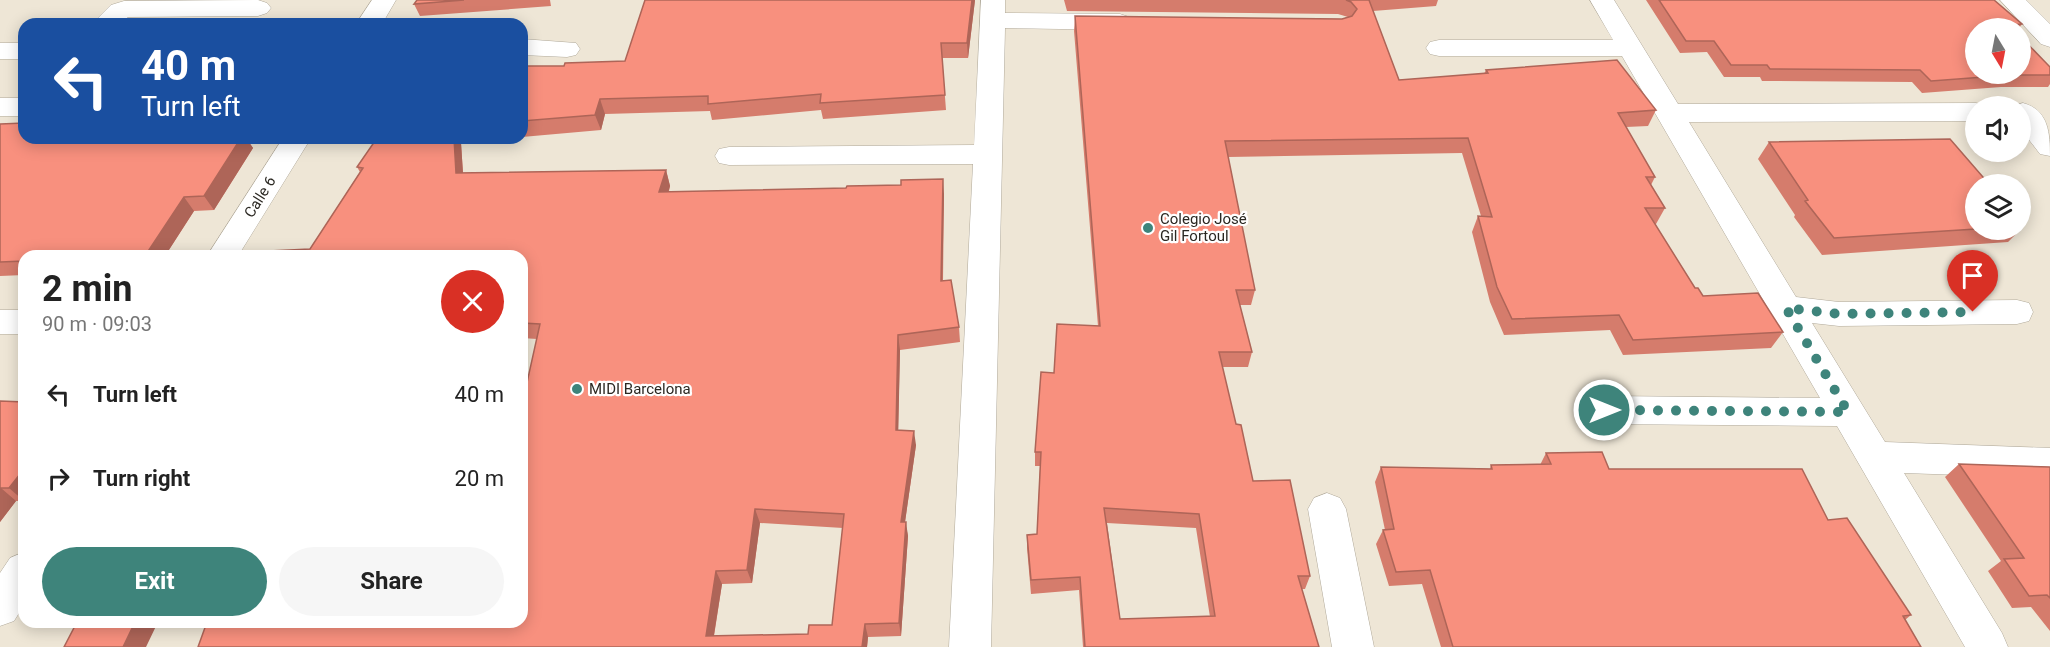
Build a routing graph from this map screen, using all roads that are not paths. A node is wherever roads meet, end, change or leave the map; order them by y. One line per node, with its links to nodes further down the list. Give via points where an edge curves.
1 (384, 0): 7 (street)
2 (1602, 0): 12 (street)
3 (2012, 0): 9 (street)
4 (258, 8): 6 (street, via 124,9)
5 (993, 10): 8 (street); 23 (street)
6 (111, 18)
7 (373, 18)
8 (1147, 22)
9 (2050, 39)
10 (528, 47): 13 (street)
11 (1439, 48): 12 (street)
12 (1632, 48): 20 (street)
13 (567, 49)
14 (0, 51): 15 (street)
15 (18, 51)
16 (0, 107): 17 (street)
17 (18, 107)
18 (1965, 112): 20 (street)
19 (2031, 112): 22 (street)
20 (1671, 113): 26 (street)
21 (293, 144): 25 (street, Calle 6)
22 (2050, 147)
23 (988, 154): 24 (street); 37 (street)
24 (729, 156)
25 (226, 250)
26 (1786, 308): 27 (street, via 1839,314); 31 (street)
27 (2017, 312)
28 (0, 322): 29 (street)
29 (18, 322)
30 (1604, 410): 31 (street)
31 (1848, 412): 32 (street)
32 (1874, 457): 33 (street); 39 (street)
33 (2050, 463)
34 (1327, 509): 38 (street)
35 (18, 580): 36 (street)
36 (0, 608)
37 (970, 647)
38 (1353, 647)
39 (1987, 647)

